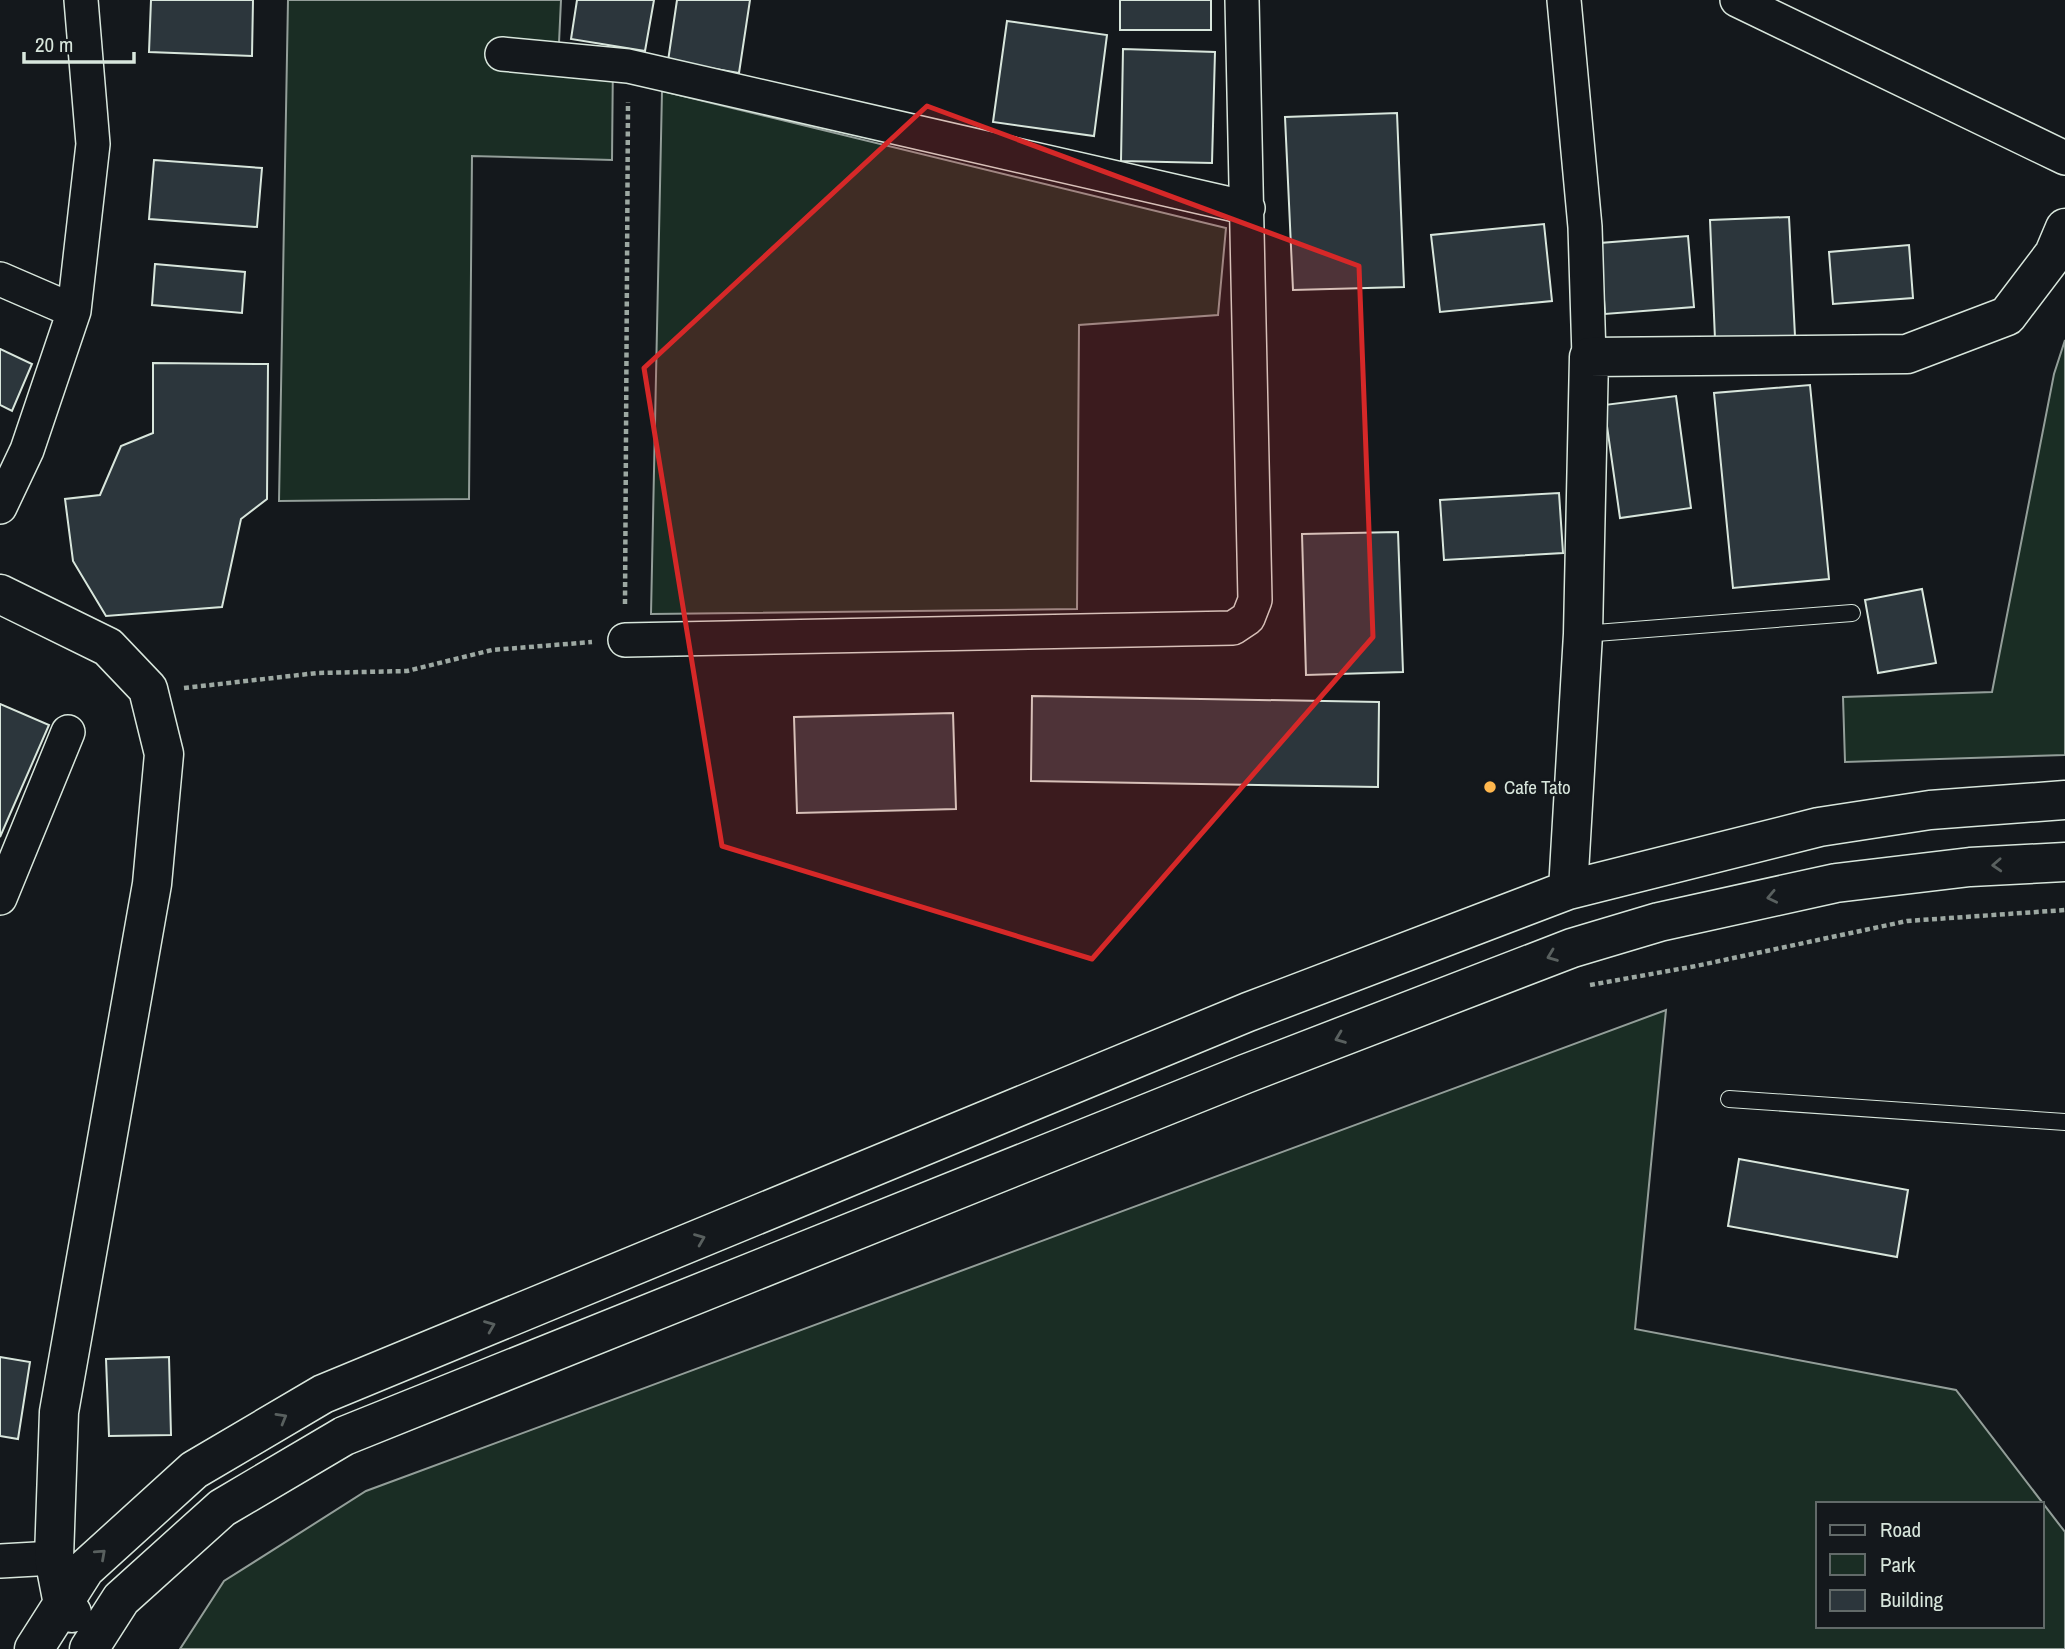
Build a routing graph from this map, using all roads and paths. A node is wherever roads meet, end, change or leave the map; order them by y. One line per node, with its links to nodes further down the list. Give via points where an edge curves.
1 (81, 0): 11 (street, via 93,144)
2 (1242, 0): 8 (street)
3 (1563, 0): 12 (street, via 1585,227)
4 (1737, 0): 7 (street)
5 (502, 54): 6 (street)
6 (628, 66): 8 (street); 17 (path)
7 (2065, 158)
8 (1248, 208): 17 (street, via 1255,600 1248,618 1233,628)
9 (2065, 228): 12 (main road, via 2054,254 2007,316 1907,354)
10 (0, 279): 11 (street)
11 (74, 311): 13 (street, via 27,450)
12 (1588, 356): 16 (main road)
13 (0, 507)
14 (0, 594): 18 (main road, via 108,647)
15 (1852, 613): 16 (lane)
16 (1583, 634): 22 (main road)
17 (625, 640): 18 (path, via 492,650 407,671 317,673)
18 (148, 689): 28 (main road, via 164,754 152,884 60,1412)
19 (68, 732): 23 (street)
20 (2065, 800): 22 (main road, via 1930,810 1819,828)
21 (2065, 862): 31 (main road, one-way to 31, via 1970,867 1836,883 1659,922 1572,948 1233,1079 344,1436 222,1508 121,1599)
22 (1569, 890): 30 (main road, one-way to 22, via 85,1569 194,1469 323,1394 1248,1012)
23 (0, 898)
24 (2065, 910): 25 (path, via 1907,921)
25 (1587, 986)
26 (1730, 1099): 27 (lane)
27 (2065, 1122)
28 (54, 1558): 29 (street); 30 (main road)
29 (0, 1561)
30 (63, 1604): 31 (main road); 32 (main road)
31 (92, 1644)
32 (34, 1649)

